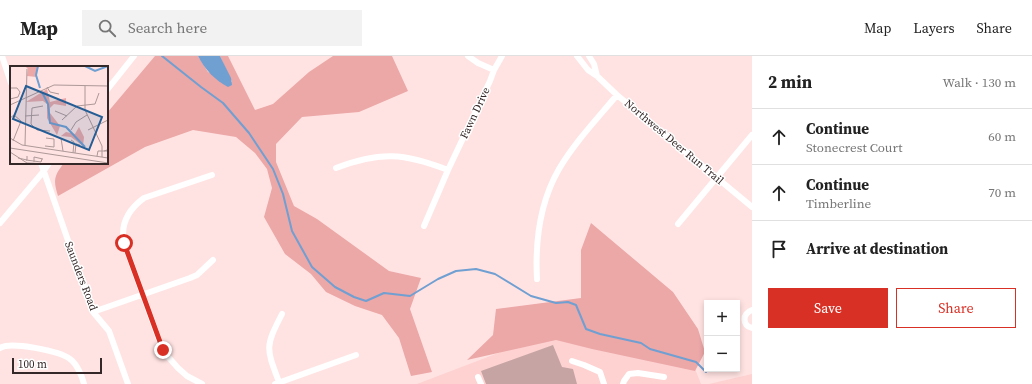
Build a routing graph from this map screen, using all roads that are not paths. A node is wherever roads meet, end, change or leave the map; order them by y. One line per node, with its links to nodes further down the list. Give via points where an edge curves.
1 (2, 56): 9 (street)
2 (134, 56): 10 (street)
3 (468, 56): 7 (street)
4 (502, 56): 7 (street, Fawn Drive)
5 (577, 56): 8 (street, Northwest Deer Run Trail, via 588,70)
6 (589, 56): 8 (street, Northwest Deer Run Trail)
7 (494, 70): 16 (street, Fawn Drive)
8 (598, 76): 11 (street, Northwest Deer Run Trail)
9 (10, 80)
10 (108, 89)
11 (617, 95): 19 (street, Northwest Deer Run Trail); 25 (street, via 575,145 550,187 537,238)
12 (752, 135): 19 (street)
13 (41, 164): 17 (street, Saunders Road)
14 (48, 164): 17 (street)
15 (336, 168): 16 (street, via 363,159 400,156 425,161)
16 (448, 170): 23 (street, Fawn Drive)
17 (43, 172): 21 (street); 28 (street, Saunders Road)
18 (212, 175): 26 (street, via 144,198 126,218 122,236)
19 (717, 177): 20 (street, Northwest Deer Run Trail); 22 (street)
20 (752, 206)
21 (0, 223)
22 (678, 224)
23 (424, 226)
24 (213, 260): 26 (street, via 190,278)
25 (536, 278)
26 (142, 295): 28 (street); 39 (street, via 163,350 187,376)
27 (752, 310): 30 (street, via 746,313 744,319 746,325)
28 (93, 312): 38 (street, Saunders Road, via 109,331)
29 (282, 314): 36 (street, via 271,336 269,352)
30 (752, 328)
31 (0, 348): 37 (street, via 12,345 67,357 72,360)
32 (356, 355): 36 (street)
33 (572, 361): 41 (street, via 600,372)
34 (478, 377): 40 (street)
35 (664, 377): 42 (street, via 629,374)
36 (277, 383)
37 (84, 384)
38 (128, 384)
39 (202, 384)
40 (481, 384)
41 (604, 384)
42 (623, 384)

